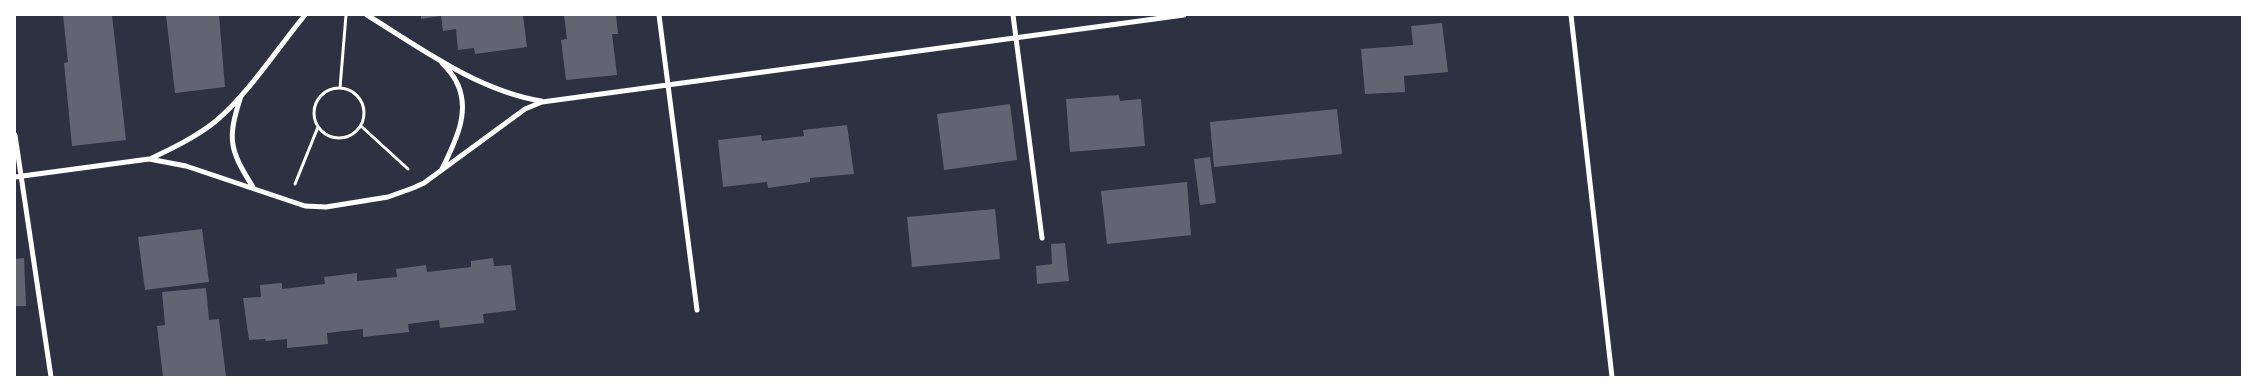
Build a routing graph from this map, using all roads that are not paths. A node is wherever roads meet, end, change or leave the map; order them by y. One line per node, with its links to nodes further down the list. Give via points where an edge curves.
1 (304, 15): 10 (street)
2 (368, 15): 8 (street)
3 (659, 15): 9 (street)
4 (1013, 15): 7 (street)
5 (1184, 15): 7 (street)
6 (1571, 15): 20 (street)
7 (1016, 38): 9 (street); 17 (street)
8 (440, 60): 11 (street, via 502,92); 14 (street, via 456,81 462,98 463,117)
9 (668, 84): 11 (street); 18 (street)
10 (242, 93): 13 (street, via 217,120 198,134); 16 (street, via 231,131 232,148)
11 (542, 102): 14 (street, via 518,114)
12 (15, 135): 15 (street)
13 (149, 159): 15 (street); 16 (street, via 186,166)
14 (442, 170): 16 (street, via 424,183 399,194 326,207 289,201)
15 (18, 176): 19 (street)
16 (253, 187)
17 (1042, 238)
18 (697, 310)
19 (51, 377)
20 (1612, 377)

